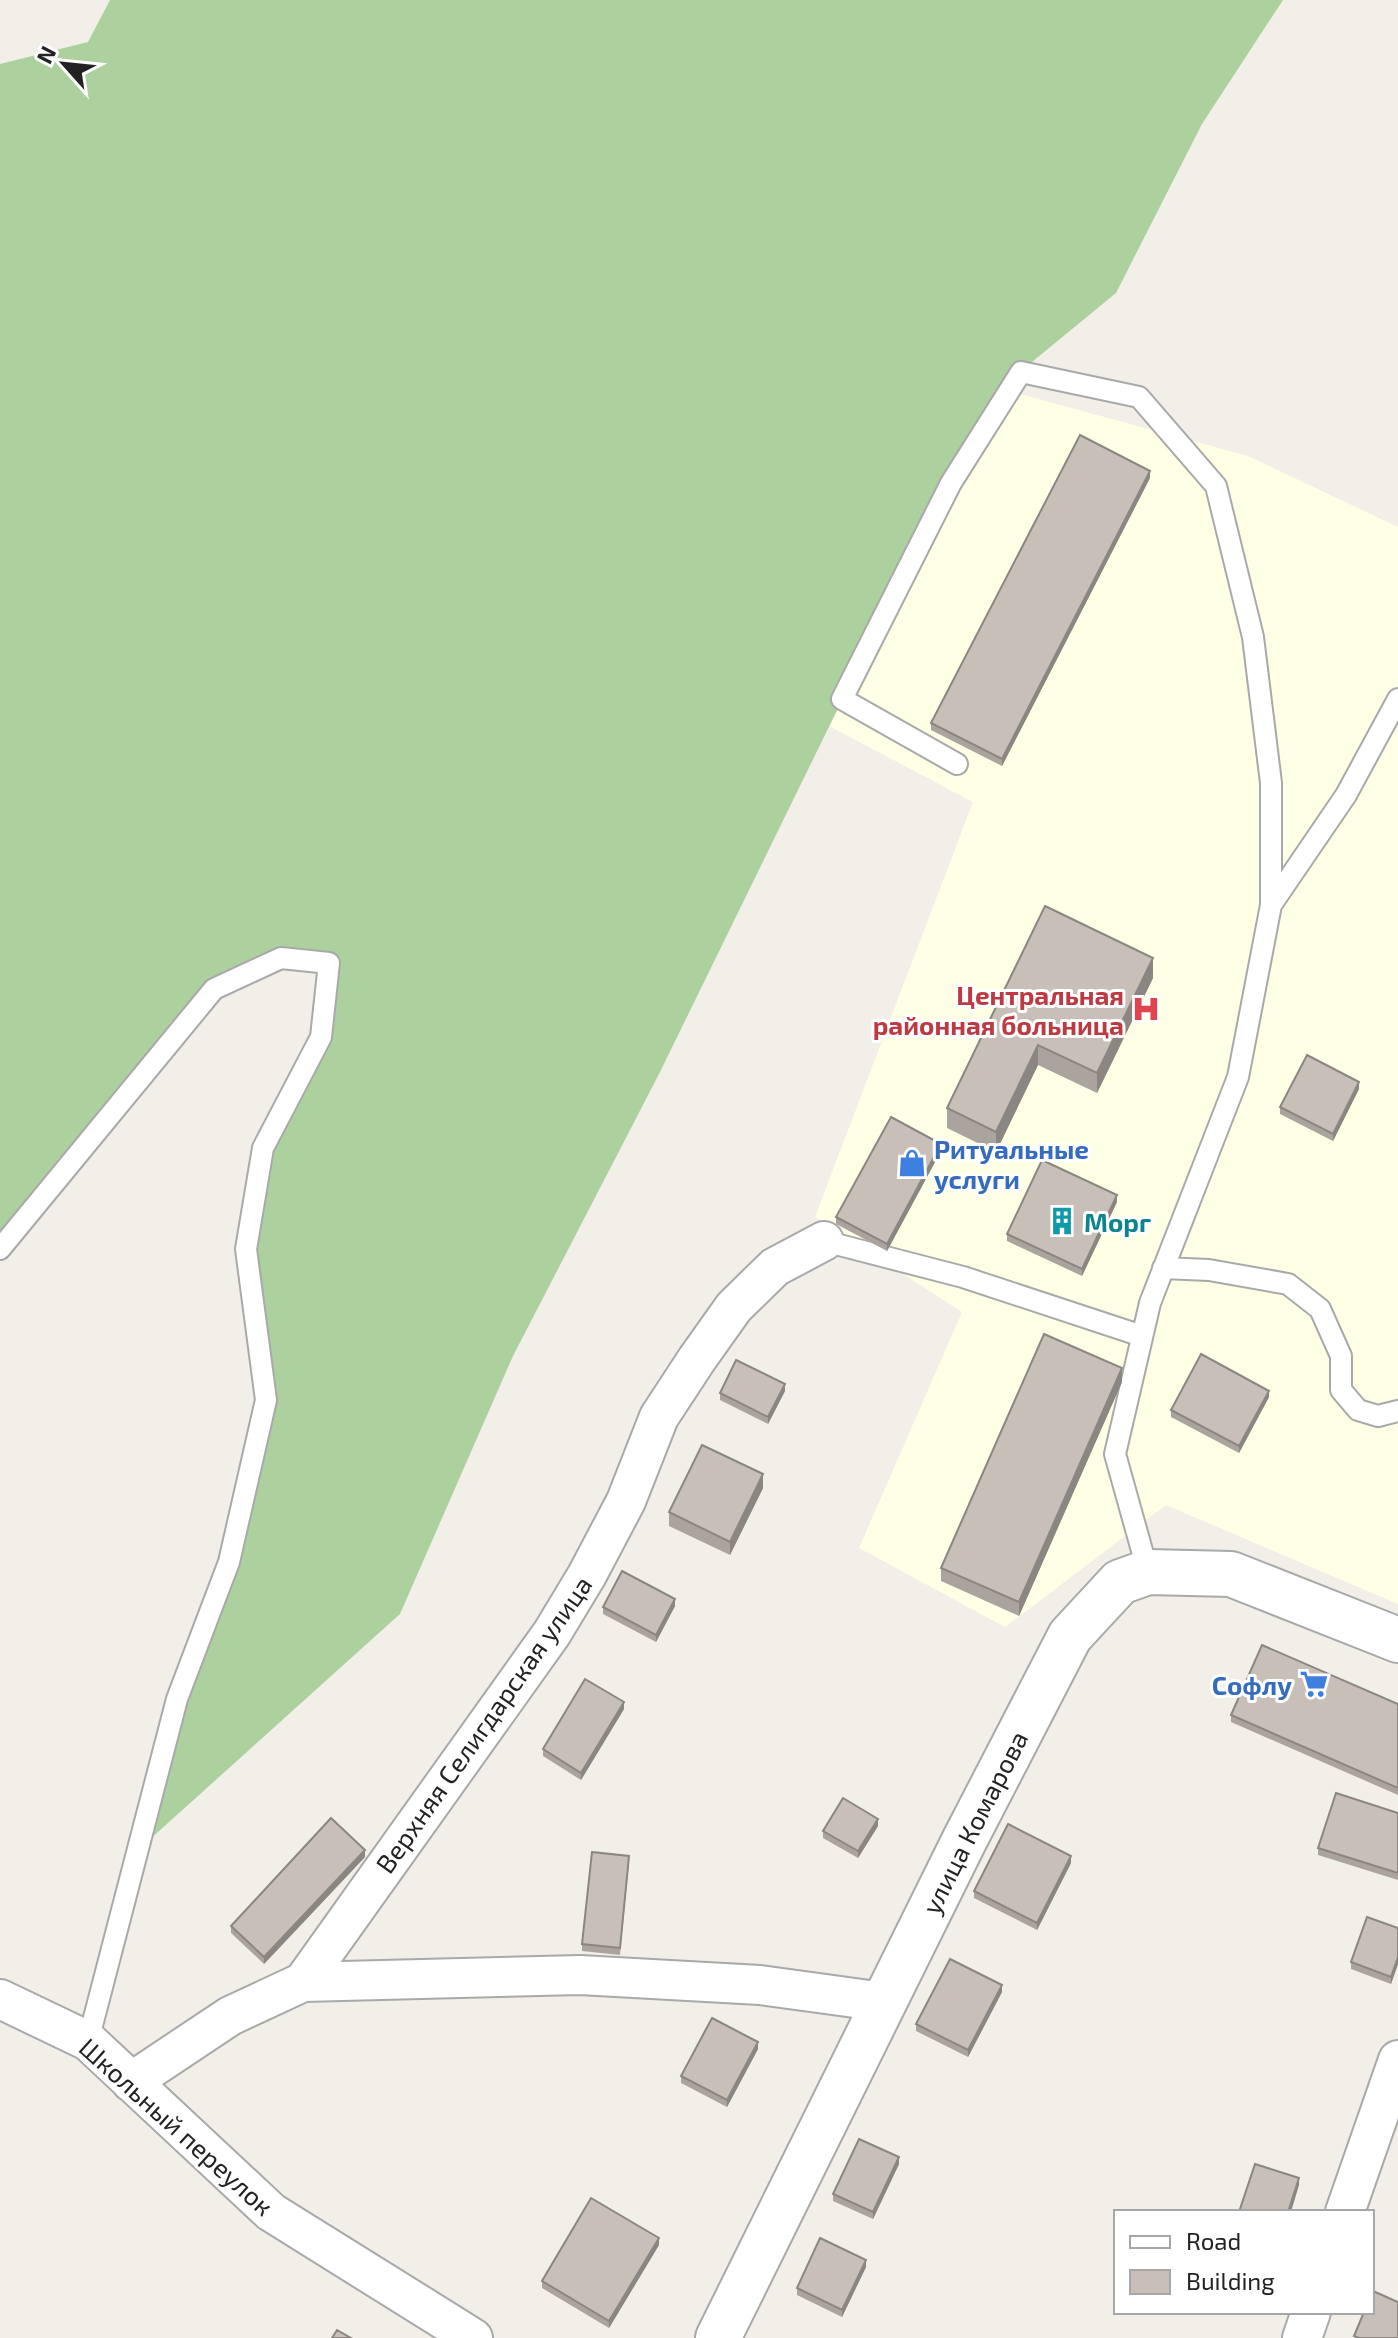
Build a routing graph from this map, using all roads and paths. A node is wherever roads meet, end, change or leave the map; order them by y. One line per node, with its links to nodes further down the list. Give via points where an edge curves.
1 (1398, 699): 3 (lane, via 1346,795)
2 (957, 764): 3 (lane, via 842,699 951,483 1021,372 1139,397 1216,486 1253,637 1271,783)
3 (1271, 905): 6 (lane, via 1238,1077)
4 (824, 1241): 7 (lane, via 963,1277); 11 (street, Верхняя Селигдарская улица, via 775,1267 734,1307 697,1359 659,1417 626,1501 552,1633)
5 (0, 1249): 14 (lane, via 214,989 281,958 329,963 321,1037 263,1148 246,1249 266,1400 229,1562 177,1699)
6 (1163, 1268): 7 (lane); 8 (lane, via 1288,1284 1320,1309 1341,1356 1341,1390 1358,1410 1378,1416)
7 (1142, 1336): 9 (lane, via 1115,1454)
8 (1398, 1411)
9 (1148, 1572): 10 (street, улица Комарова, via 1231,1574); 13 (street, улица Комарова, via 1120,1582 1070,1636)
10 (1398, 1640)
11 (303, 1982): 13 (street, via 580,1975 760,1985); 16 (street, via 230,2016)
12 (0, 1999): 14 (street, Школьный переулок)
13 (884, 2002): 20 (street, улица Комарова)
14 (88, 2041): 16 (street, Школьный переулок)
15 (1398, 2060): 17 (street)
16 (131, 2082): 19 (street, Школьный переулок, via 271,2212)
17 (1346, 2210)
18 (1310, 2314): 21 (street)
19 (473, 2338)
20 (718, 2338)
21 (1302, 2338)

